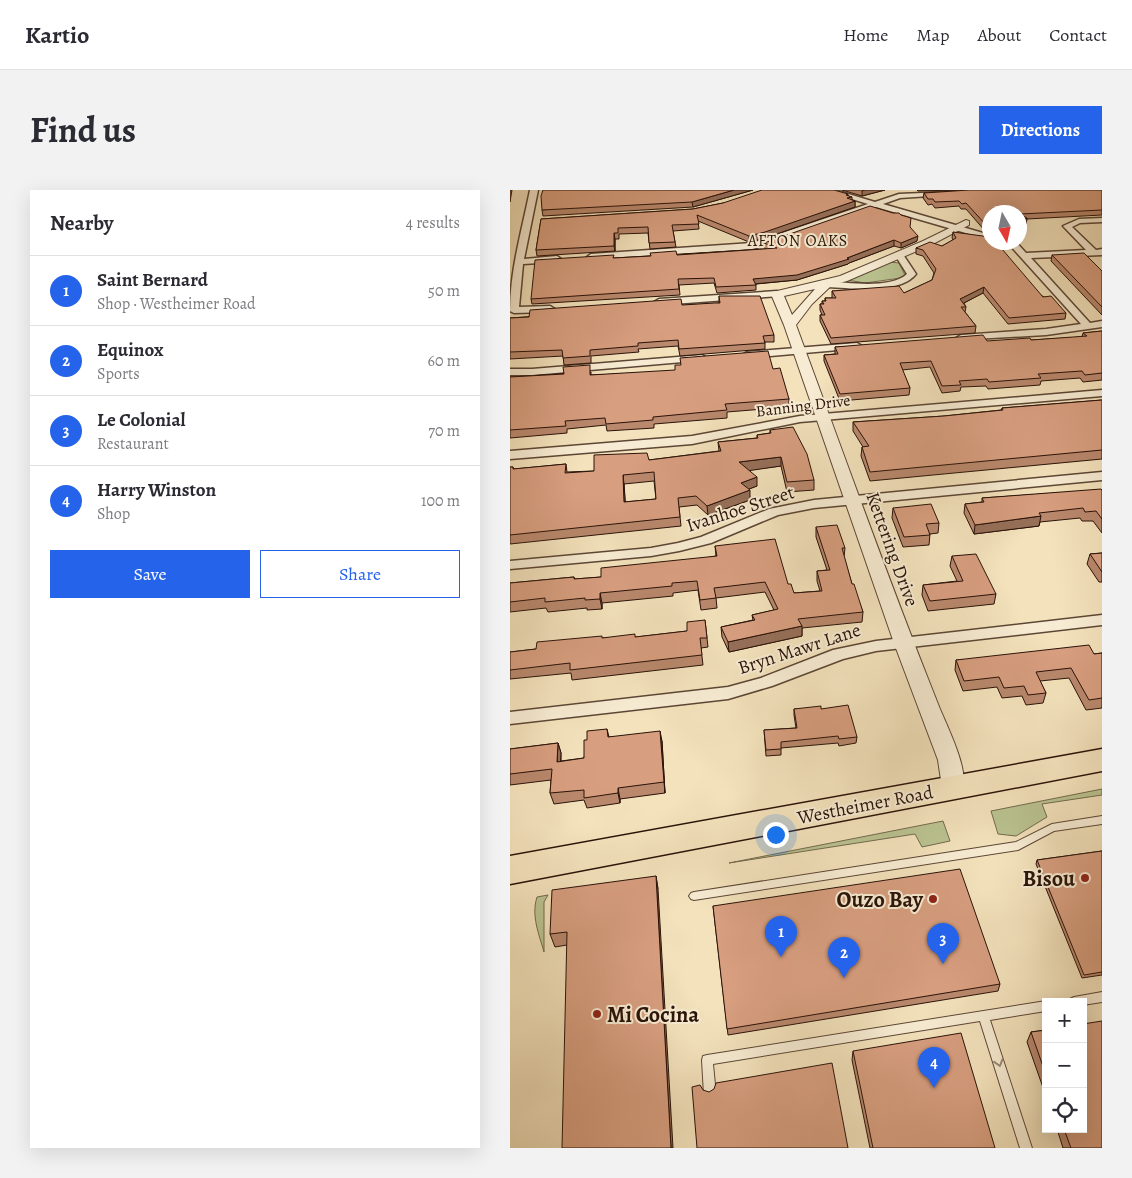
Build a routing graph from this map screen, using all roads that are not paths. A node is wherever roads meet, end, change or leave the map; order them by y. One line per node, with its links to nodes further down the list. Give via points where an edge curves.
1 (534, 190): 7 (street)
2 (827, 190): 6 (street)
3 (853, 190): 5 (street)
4 (990, 190): 5 (street, via 906,195)
5 (886, 200): 6 (street); 11 (street)
6 (873, 204): 10 (street); 19 (street, via 752,246)
7 (528, 220): 8 (street); 21 (street)
8 (538, 220)
9 (1102, 220): 16 (street, via 1079,221 1067,226)
10 (936, 222): 11 (street); 14 (street, via 934,226)
11 (960, 225): 12 (street); 13 (street); 14 (street)
12 (982, 229)
13 (982, 235)
14 (939, 237): 17 (street)
15 (1018, 250): 18 (street)
16 (1098, 252): 18 (street)
17 (899, 255): 22 (street); 22 (street, via 912,274 905,281 871,285)
18 (1024, 256): 28 (street)
19 (577, 258)
20 (567, 259): 21 (street)
21 (519, 262): 25 (street, via 514,310)
22 (827, 284): 23 (street); 27 (street)
23 (776, 294): 24 (street); 27 (street, Kettering Drive)
24 (647, 303)
25 (557, 309)
26 (1102, 324): 28 (street)
27 (790, 325): 31 (street, Kettering Drive)
28 (1088, 326): 29 (street)
29 (947, 339)
30 (868, 345): 31 (street)
31 (799, 351): 32 (street); 36 (street, Kettering Drive)
32 (740, 355)
33 (710, 357): 34 (street)
34 (510, 372)
35 (1102, 394): 36 (street, Banning Drive)
36 (824, 418): 37 (street, Banning Drive, via 785,421 692,440); 39 (street, Kettering Drive)
37 (510, 455)
38 (1102, 476): 39 (street, Ivanhoe Street)
39 (852, 500): 40 (street, Ivanhoe Street, via 774,512 706,540 679,547); 42 (street, Kettering Drive)
40 (510, 566)
41 (1102, 620): 42 (street, Bryn Mawr Lane)
42 (904, 643): 43 (street, Bryn Mawr Lane, via 839,654 728,693); 45 (street, Kettering Drive, via 949,760)
43 (510, 718)
44 (1102, 760): 45 (main road, Westheimer Road)
45 (953, 787): 47 (main road, Westheimer Road)
46 (1102, 820): 48 (lane, via 1052,828 1018,846)
47 (510, 870)
48 (694, 896)
49 (1102, 997): 50 (lane)
50 (1087, 1000)
51 (1042, 1007): 52 (lane)
52 (984, 1016): 53 (lane, via 707,1060); 54 (lane, one-way to 54)
53 (710, 1095)
54 (1026, 1148)

